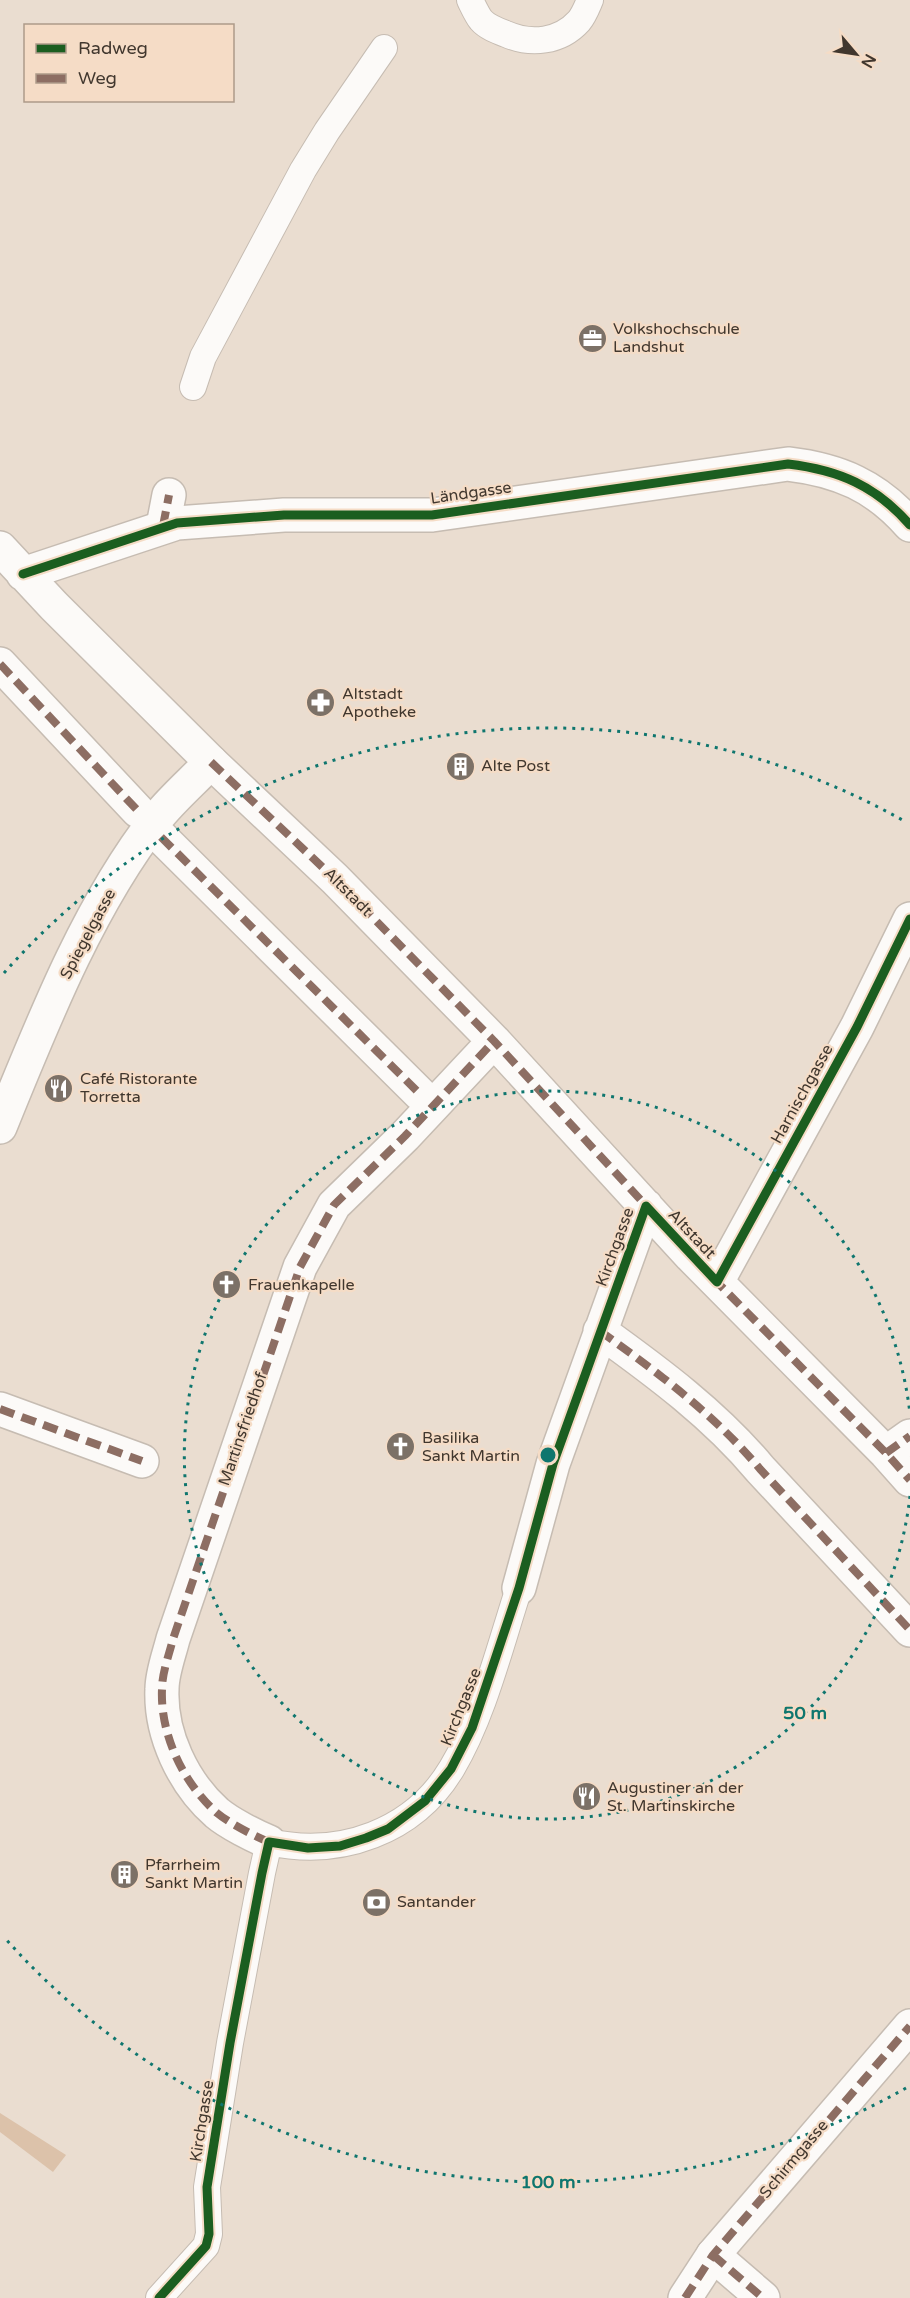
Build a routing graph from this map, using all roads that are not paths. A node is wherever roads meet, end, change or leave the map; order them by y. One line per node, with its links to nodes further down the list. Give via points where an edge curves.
1 (470, 0): 3 (lane, via 482,21 521,40 560,34)
2 (610, 0): 3 (lane)
3 (585, 9)
4 (384, 48): 5 (lane, via 303,170 203,357)
5 (193, 387)
6 (910, 525): 8 (street, Ländgasse, via 896,509 841,475 819,467 788,464 432,515 166,511)
7 (0, 548): 8 (street, Altstadt)
8 (23, 574): 10 (street, Altstadt)
9 (0, 664): 11 (street)
10 (211, 762): 14 (street, Altstadt, via 335,879); 16 (street, Spiegelgasse, via 159,817 101,907 61,983)
11 (138, 811)
12 (161, 837): 15 (street)
13 (910, 920): 18 (street, Harnischgasse, via 857,1027)
14 (494, 1041): 17 (street, Altstadt); 26 (street, Martinsfriedhof, via 334,1205 300,1267 173,1639 161,1688 166,1730 174,1752 200,1794 218,1814)
15 (420, 1094)
16 (0, 1127)
17 (646, 1206): 18 (street, Altstadt); 19 (street, Kirchgasse)
18 (717, 1282): 21 (street, Altstadt)
19 (600, 1331): 24 (street, Kirchgasse, via 553,1464); 25 (street, via 660,1375 737,1441)
20 (0, 1409): 22 (street)
21 (898, 1445): 23 (street, Altstadt)
22 (142, 1461)
23 (910, 1480)
24 (519, 1588): 26 (lane, Kirchgasse, via 472,1728 451,1769 425,1802 388,1829 340,1846 308,1848)
25 (910, 1630)
26 (269, 1842): 29 (lane, Kirchgasse, via 207,2187 206,2246)
27 (910, 2026): 28 (street, Schirmgasse)
28 (713, 2255): 30 (street, Schirmgasse); 31 (street)
29 (159, 2298)
30 (685, 2298)
31 (763, 2298)

